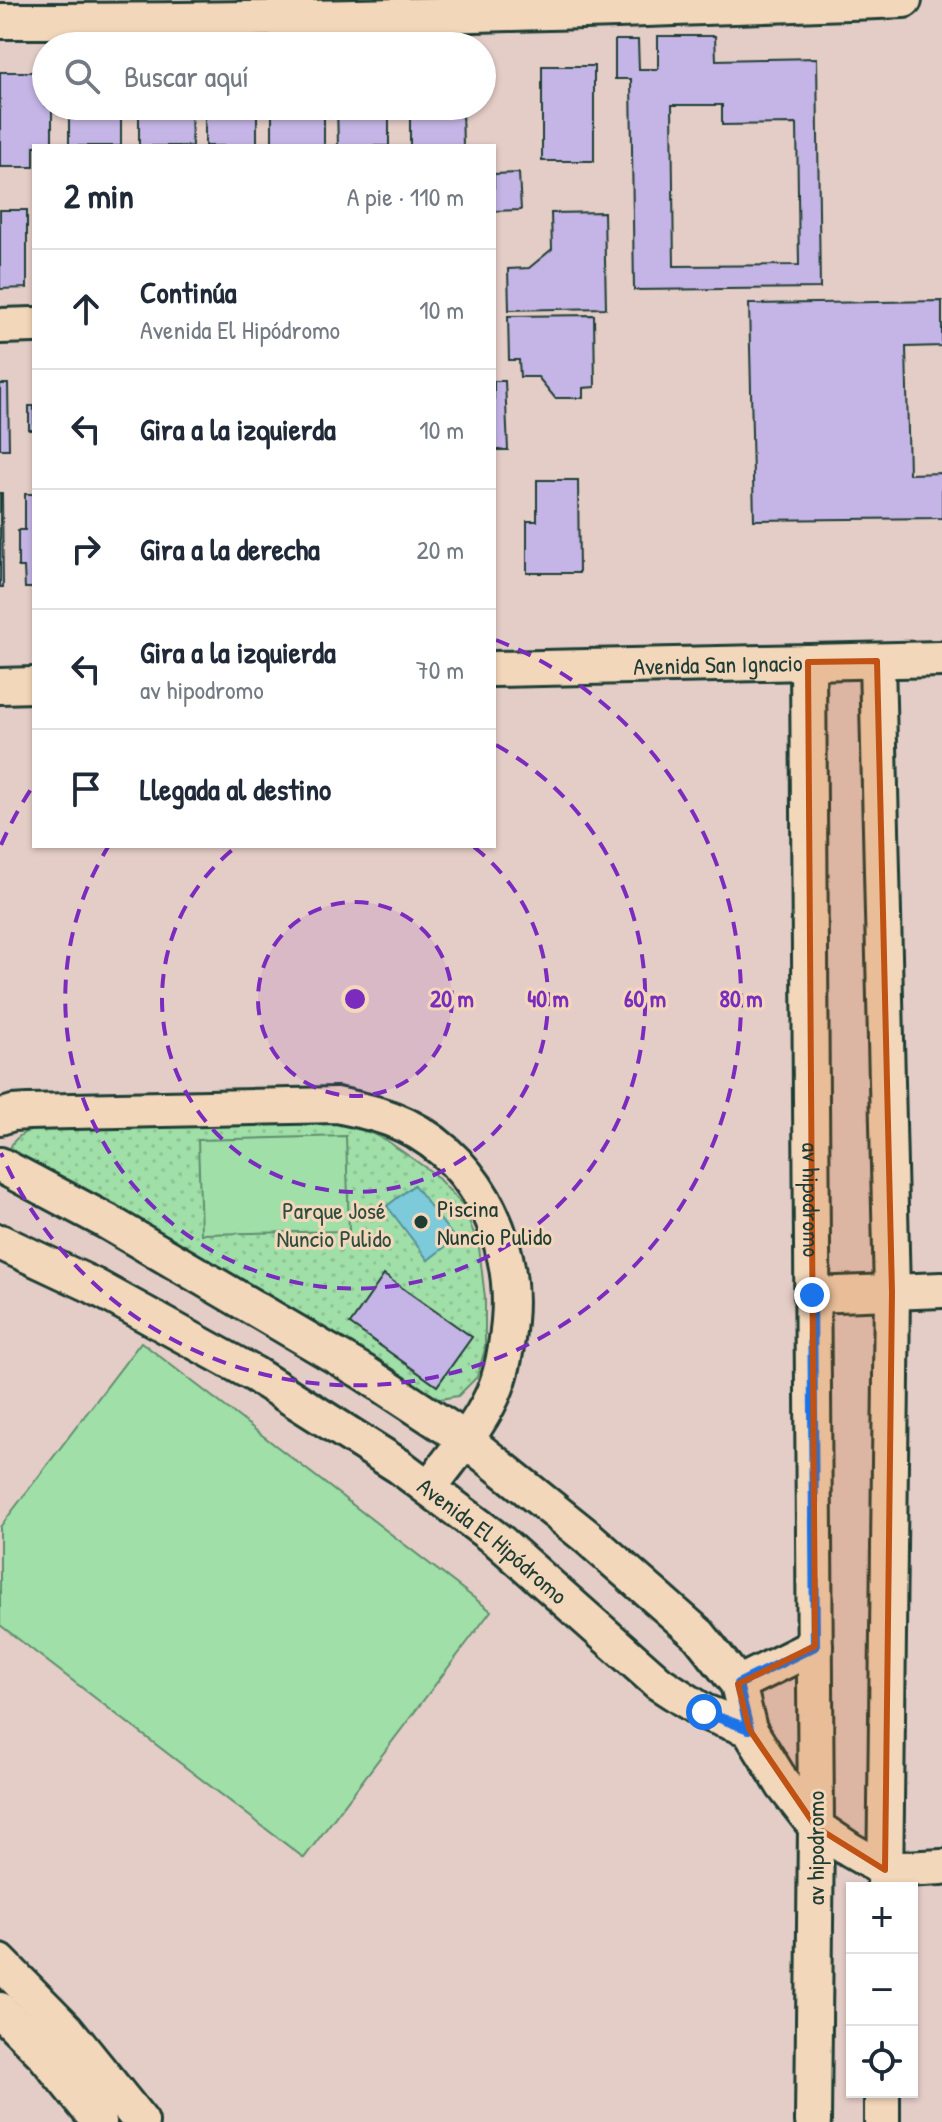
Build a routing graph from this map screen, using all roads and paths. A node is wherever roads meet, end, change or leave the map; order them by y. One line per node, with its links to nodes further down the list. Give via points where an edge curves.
1 (904, 0): 2 (street)
2 (516, 7): 4 (street)
3 (182, 10): 4 (street); 5 (street)
4 (230, 10)
5 (0, 21)
6 (32, 325): 7 (street)
7 (0, 326)
8 (942, 659): 9 (street, Avenida San Ignacio)
9 (877, 661): 10 (street, Avenida San Ignacio); 18 (street)
10 (808, 662): 11 (street, Avenida San Ignacio); 19 (street, av hipodromo)
11 (496, 669)
12 (32, 685): 13 (street)
13 (0, 686)
14 (0, 1117): 20 (street, via 337,1105 393,1119 418,1133 442,1150 481,1195 501,1236 510,1281 507,1343 497,1385)
15 (0, 1165): 20 (street, via 363,1372)
16 (0, 1242): 21 (street, Avenida El Hipódromo, via 94,1286 254,1374)
17 (942, 1290): 18 (street)
18 (892, 1292): 19 (street); 27 (street)
19 (812, 1295): 22 (street, av hipodromo)
20 (465, 1439): 21 (street); 23 (street, via 699,1635)
21 (429, 1488): 24 (street, Avenida El Hipódromo, via 500,1542 659,1683 704,1712)
22 (815, 1646): 23 (street); 25 (street, av hipodromo)
23 (738, 1684): 24 (street)
24 (749, 1729): 25 (street)
25 (816, 1827): 27 (street); 33 (street, av hipodromo)
26 (942, 1867): 27 (street)
27 (885, 1879)
28 (0, 1962): 32 (street, via 66,2029)
29 (0, 2010): 31 (street)
30 (882, 2098): 34 (street)
31 (99, 2122)
32 (141, 2122)
33 (813, 2122)
34 (882, 2122)

